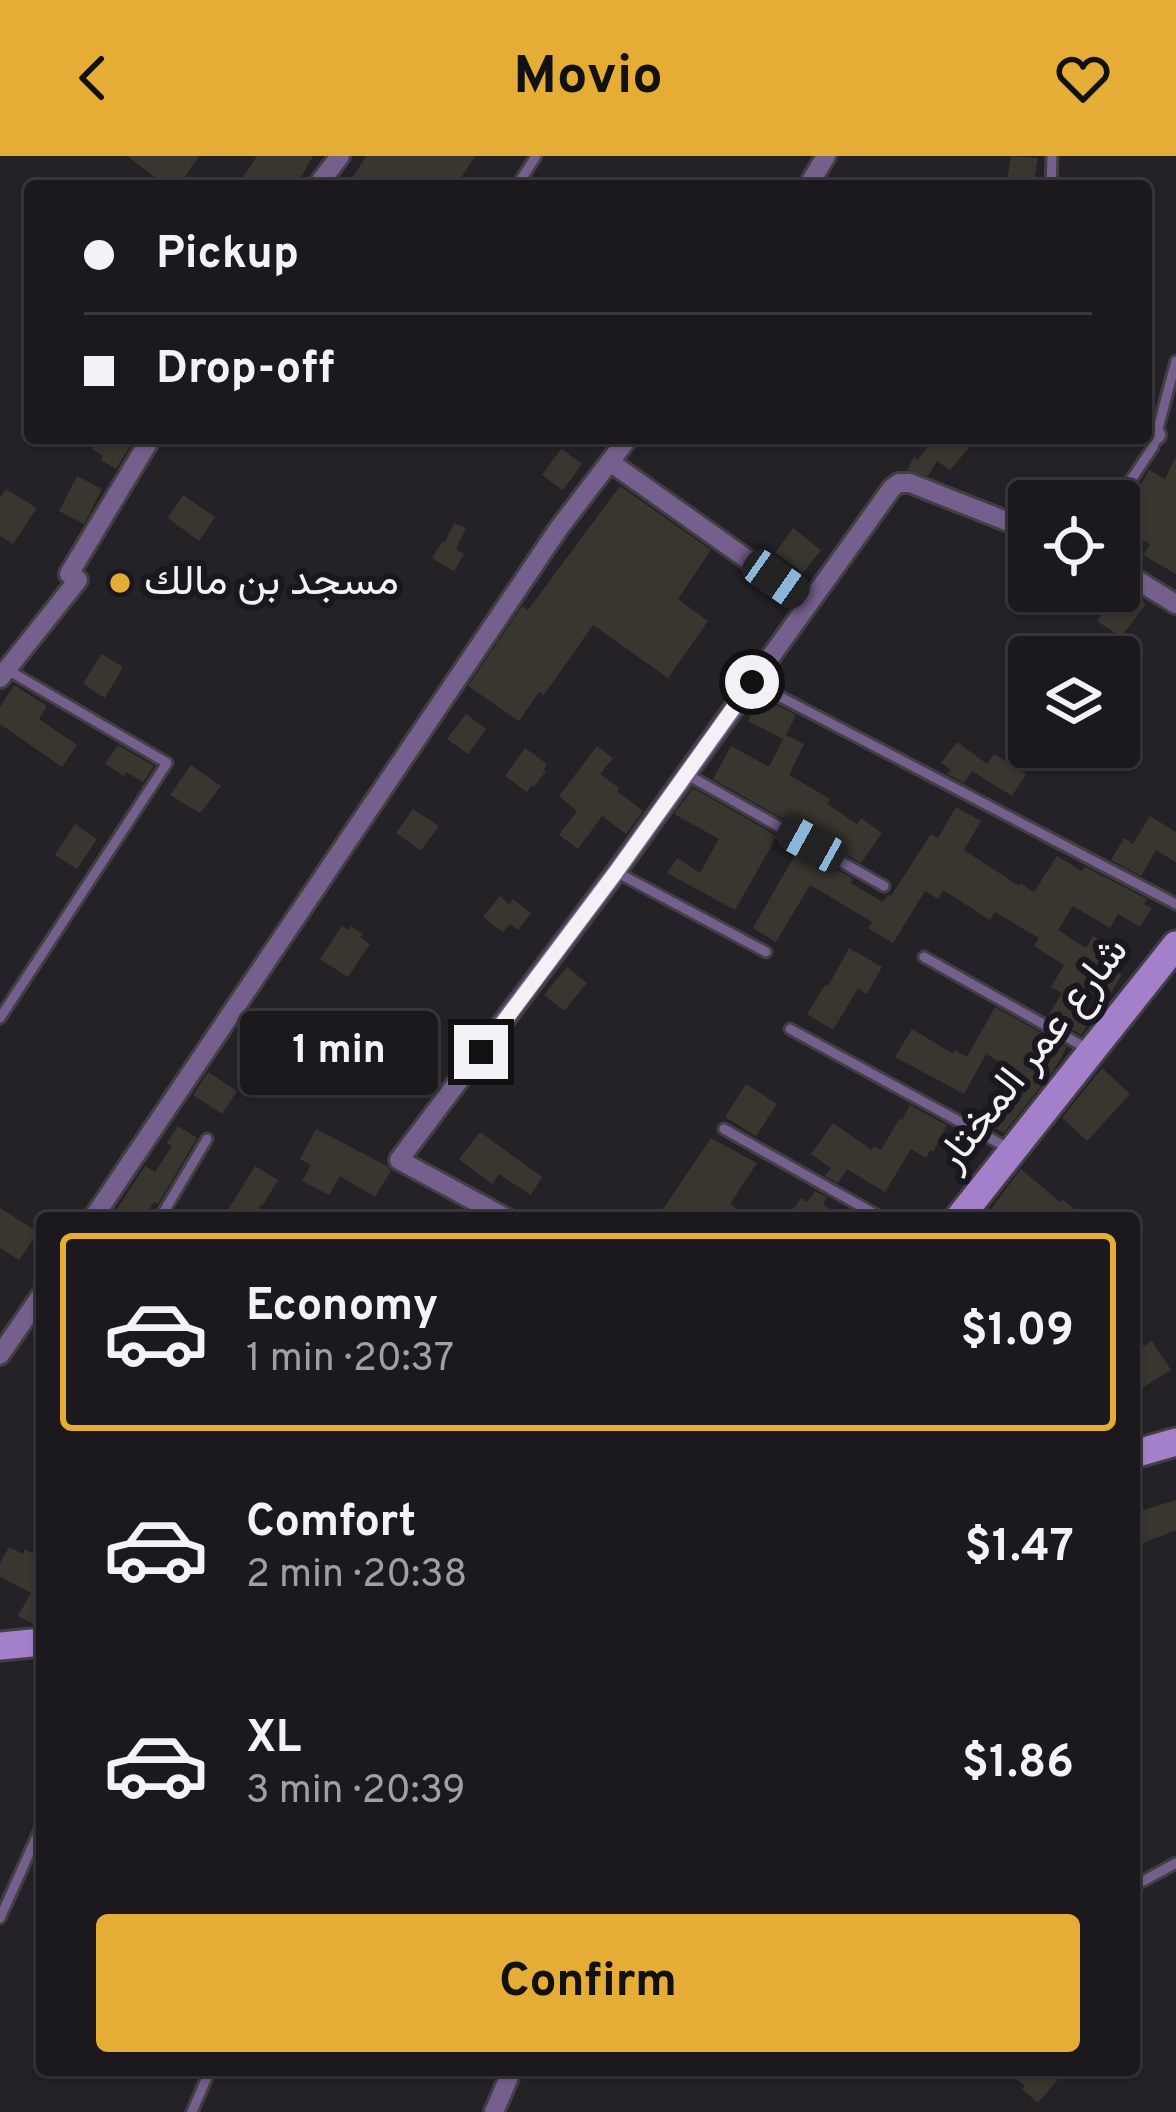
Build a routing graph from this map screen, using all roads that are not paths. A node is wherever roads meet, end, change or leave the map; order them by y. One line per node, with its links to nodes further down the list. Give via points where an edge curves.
1 (340, 156): 2 (street)
2 (322, 180)
3 (1176, 361): 4 (lane)
4 (1152, 430)
5 (1152, 440): 9 (lane)
6 (147, 444): 14 (street, via 69,574 78,580)
7 (624, 444): 8 (street)
8 (610, 462): 12 (street); 29 (street)
9 (1131, 480)
10 (1008, 522): 12 (street, via 899,483)
11 (1140, 582): 13 (street)
12 (809, 603): 15 (street)
13 (1176, 604)
14 (3, 674): 23 (lane, via 167,763)
15 (752, 682): 16 (street); 19 (lane)
16 (686, 774): 17 (street); 18 (lane)
17 (616, 872): 20 (lane); 31 (street, via 399,1160)
18 (884, 886)
19 (1176, 904)
20 (766, 952)
21 (924, 957): 25 (lane)
22 (1171, 962): 25 (street, شارع عمر المختار)
23 (0, 1018)
24 (790, 1029): 28 (lane)
25 (1091, 1050): 28 (street, شارع عمر المختار)
26 (724, 1129): 32 (lane)
27 (207, 1139): 30 (lane)
28 (1013, 1151): 33 (street, شارع عمر المختار)
29 (97, 1212)
30 (164, 1212)
31 (495, 1212)
32 (871, 1212)
33 (963, 1212)
34 (36, 1303): 35 (street)
35 (0, 1355)
36 (1176, 1442): 37 (street)
37 (1140, 1452)
38 (36, 1642): 39 (street)
39 (0, 1646)
40 (36, 1838): 43 (lane)
41 (1176, 1863): 42 (lane)
42 (1140, 1883)
43 (0, 1918)
44 (207, 2076): 46 (lane)
45 (509, 2076): 47 (street)
46 (192, 2112)
47 (494, 2112)

